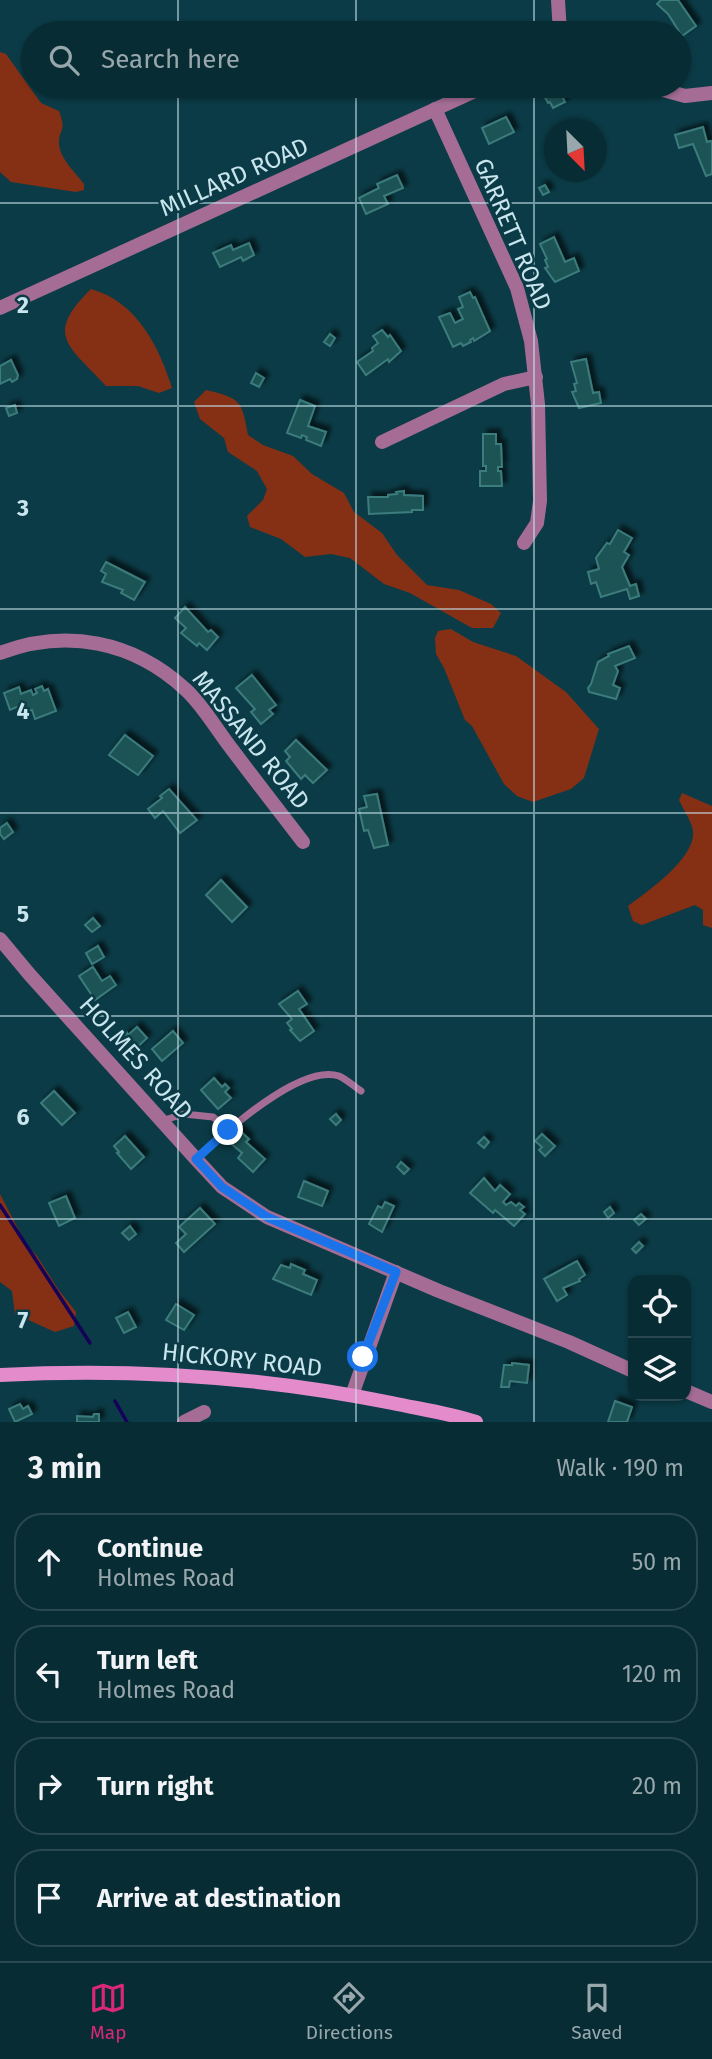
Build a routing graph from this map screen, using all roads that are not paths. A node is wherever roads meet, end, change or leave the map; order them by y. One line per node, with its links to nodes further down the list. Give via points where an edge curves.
1 (558, 0): 2 (street)
2 (560, 21)
3 (712, 93): 4 (street)
4 (691, 95)
5 (460, 98): 6 (street, MILLARD ROAD)
6 (435, 110): 7 (street, MILLARD ROAD); 8 (street, GARRETT ROAD, via 517,288)
7 (0, 308)
8 (536, 377): 9 (street, via 510,381); 10 (street, GARRETT ROAD, via 540,512)
9 (382, 442)
10 (524, 543)
11 (0, 653): 12 (street, MASSAND ROAD, via 44,642 77,640 139,655 187,690)
12 (303, 842)
13 (0, 939): 15 (street, HOLMES ROAD)
14 (362, 1091): 16 (lane, via 338,1076 297,1083 248,1112)
15 (161, 1121): 16 (lane, via 184,1114 213,1117); 17 (street, HOLMES ROAD)
16 (228, 1130): 17 (lane)
17 (196, 1159): 18 (street, HOLMES ROAD, via 222,1187 267,1217)
18 (396, 1272): 19 (street, HOLMES ROAD); 22 (street)
19 (628, 1369)
20 (0, 1375): 22 (main road, HICKORY ROAD, via 166,1374)
21 (691, 1393): 23 (street)
22 (352, 1395): 26 (main road, HICKORY ROAD)
23 (712, 1402)
24 (204, 1412): 25 (street)
25 (184, 1422)
26 (476, 1422)

